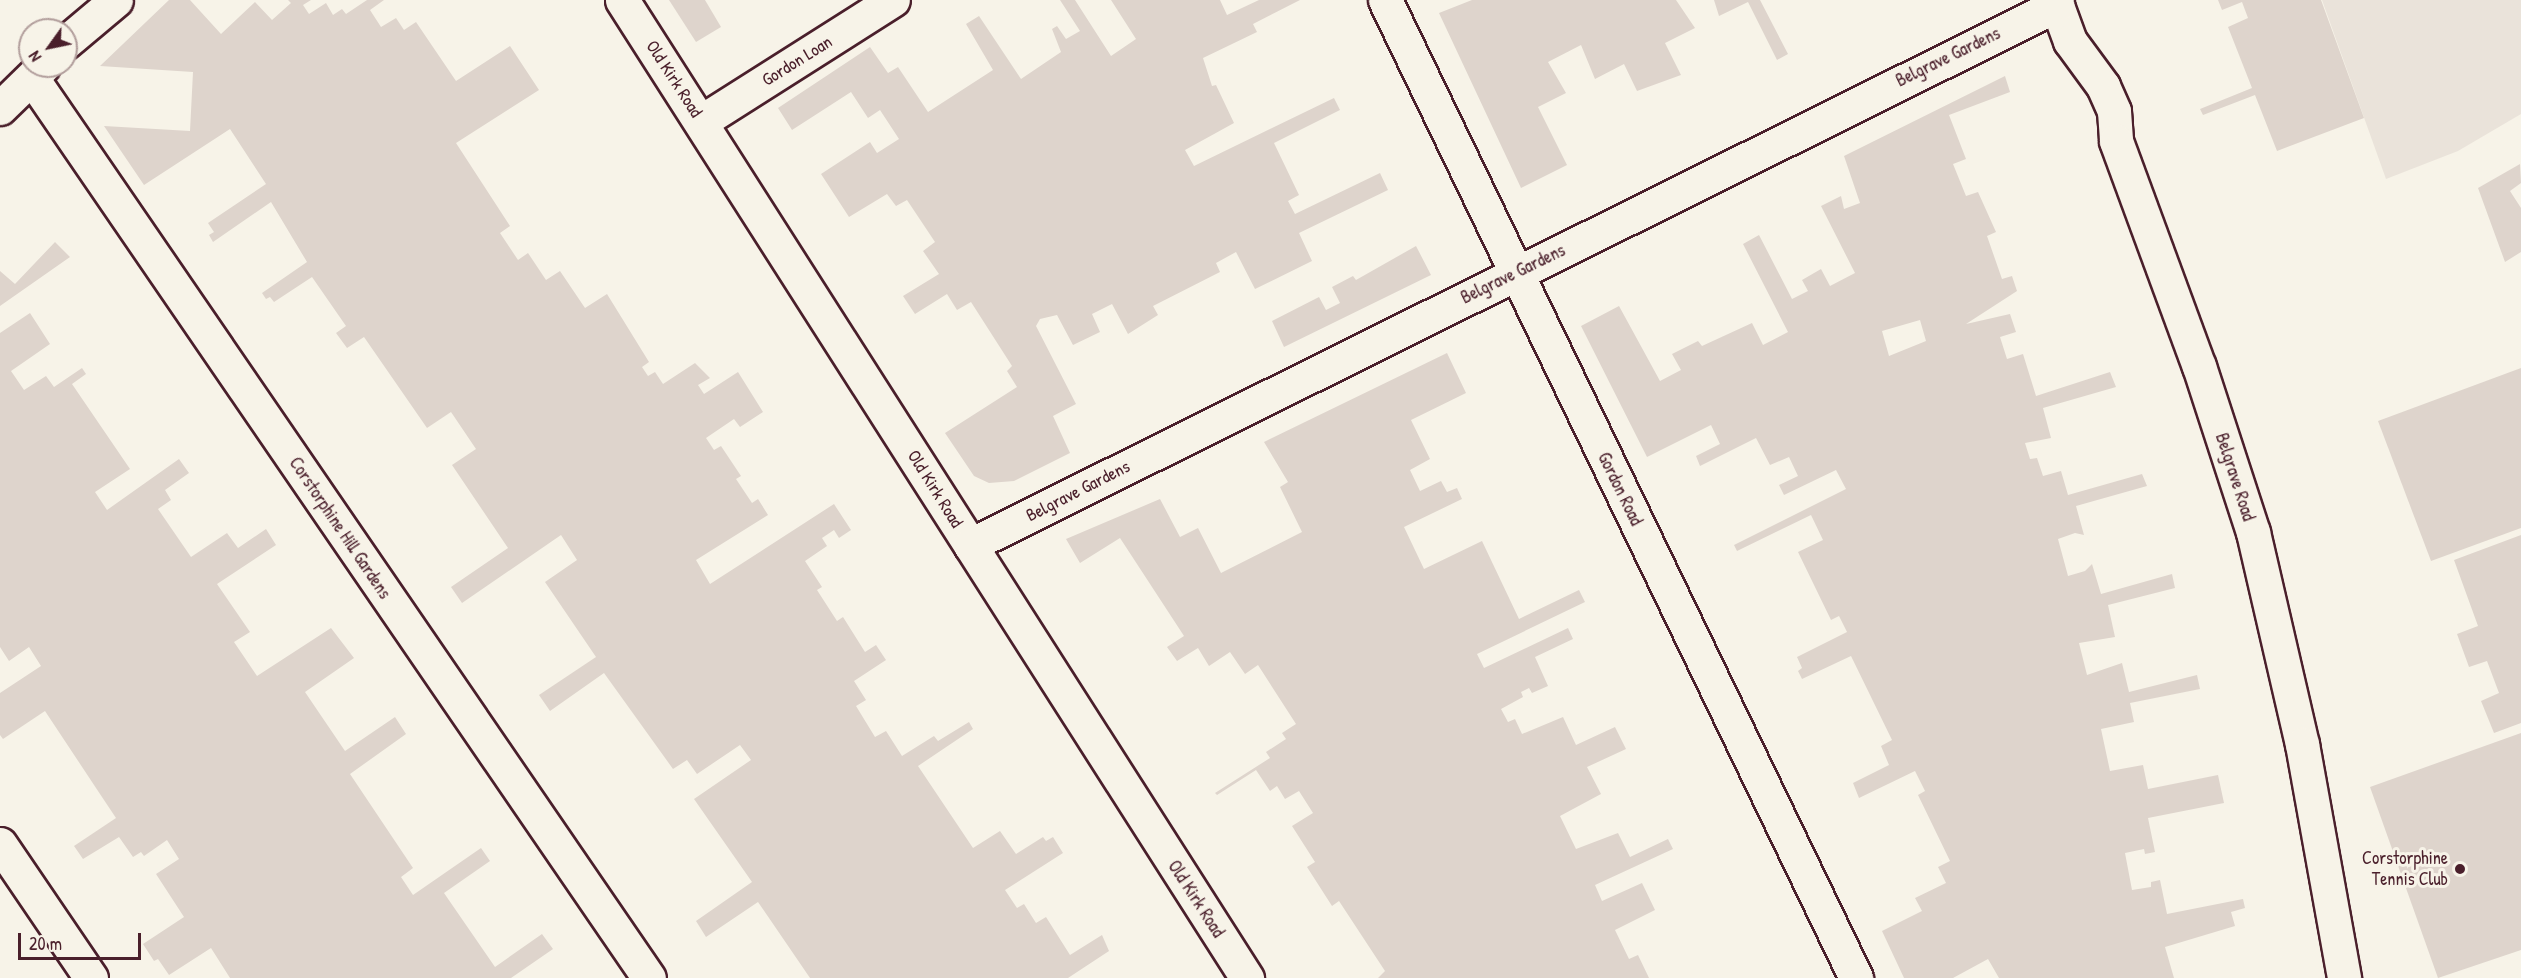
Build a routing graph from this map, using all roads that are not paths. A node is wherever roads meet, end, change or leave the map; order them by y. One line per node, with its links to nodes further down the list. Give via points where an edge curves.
1 (116, 0): 6 (street)
2 (622, 0): 10 (street, Old Kirk Road)
3 (893, 0): 10 (street, Gordon Loan)
4 (1385, 0): 11 (street, Gordon Road)
5 (2056, 3): 11 (street, Belgrave Gardens); 18 (street, Belgrave Road, via 2070,41 2103,86 2114,111 2116,141 2199,366 2253,532 2302,744)
6 (78, 32)
7 (32, 78): 9 (street)
8 (42, 78): 15 (street, Corstorphine Hill Gardens)
9 (0, 108)
10 (702, 121): 12 (street, Old Kirk Road)
11 (1516, 273): 12 (street, Belgrave Gardens); 17 (street, Gordon Road)
12 (970, 545): 16 (street, Old Kirk Road)
13 (0, 844): 14 (street)
14 (91, 978)
15 (649, 978)
16 (1247, 978)
17 (1857, 978)
18 (2344, 978)

